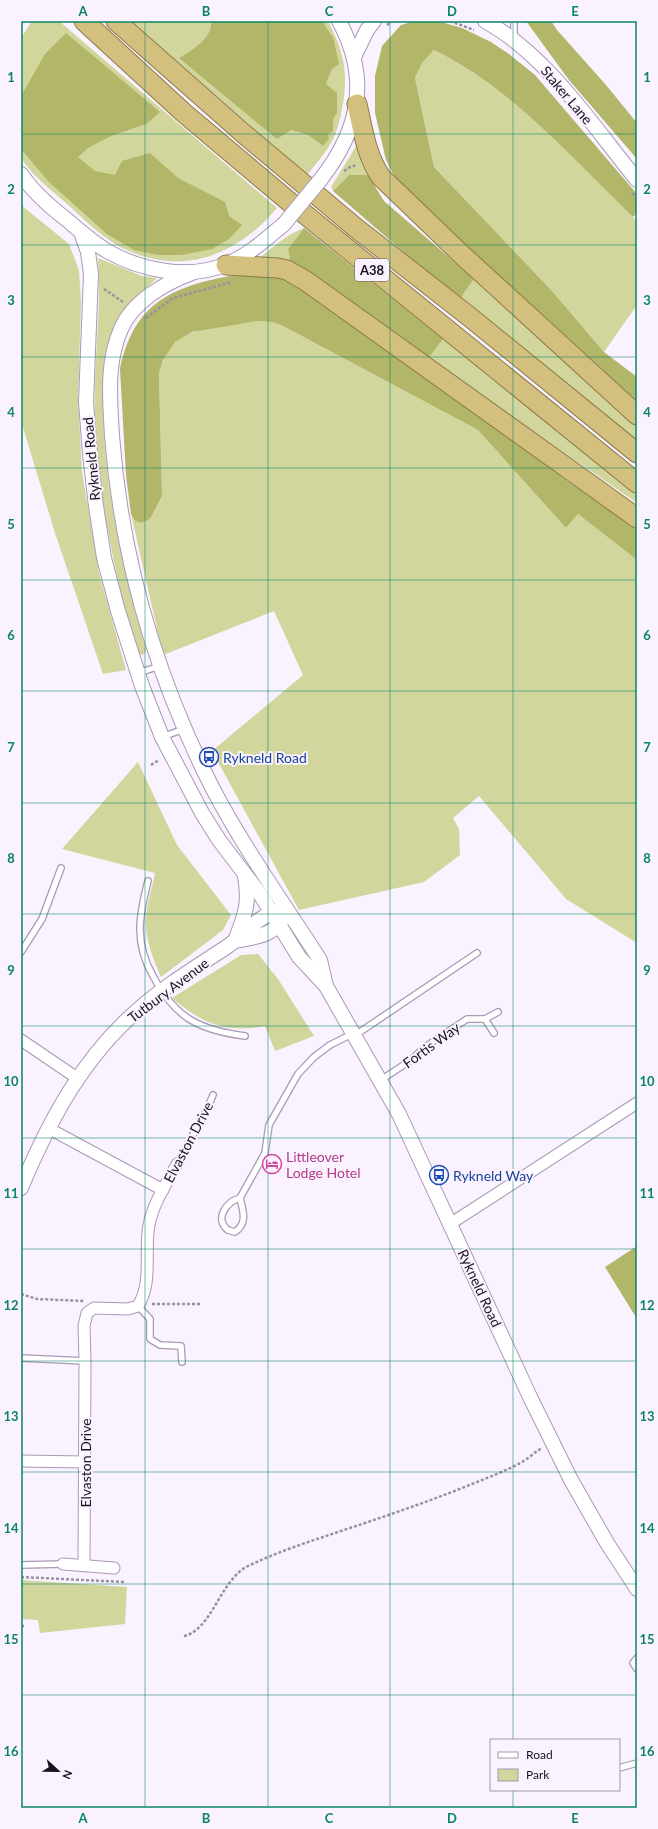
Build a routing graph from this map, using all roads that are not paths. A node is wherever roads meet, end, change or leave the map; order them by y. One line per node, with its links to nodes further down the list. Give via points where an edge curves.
1 (84, 21): 19 (highway, A38, via 184,113 286,200)
2 (116, 21): 18 (highway, A38, via 356,228)
3 (339, 21): 8 (street)
4 (374, 21): 8 (street)
5 (514, 21): 7 (lane)
6 (480, 26): 7 (street, Staker Lane)
7 (514, 40): 11 (street, Staker Lane, via 546,69)
8 (354, 57): 9 (street, via 358,83)
9 (357, 104): 15 (street, bridge, via 343,146 321,179 284,224 249,252); 17 (highway, via 368,153 381,177)
10 (21, 174): 13 (street)
11 (634, 187)
12 (21, 190): 13 (street)
13 (41, 198): 14 (street)
14 (81, 232): 16 (street, via 105,250 132,263 160,270); 22 (street, Rykneld Road, via 88,252 91,274 86,402 96,506 104,558)
15 (226, 265): 16 (street); 20 (highway, via 278,268 306,281)
16 (192, 273): 21 (street, Rykneld Road, via 163,286 134,311 121,328 111,363 111,415 120,506 137,588)
17 (637, 415)
18 (637, 453)
19 (637, 483)
20 (637, 518)
21 (160, 666): 22 (lane); 23 (street, Rykneld Road)
22 (138, 674): 24 (street, Rykneld Road)
23 (185, 728): 24 (lane); 28 (street, Rykneld Road, via 223,808)
24 (162, 737): 26 (street, Rykneld Road, via 202,813)
25 (61, 868): 32 (lane, via 42,919)
26 (245, 875): 29 (street, Rykneld Road); 31 (street, via 248,904)
27 (148, 881): 35 (lane, via 140,930 143,953)
28 (288, 910): 29 (street); 30 (street); 34 (street, Rykneld Road, via 320,960)
29 (271, 912): 30 (street, Rykneld Road); 31 (street, Tutbury Avenue)
30 (280, 926): 31 (street, Tutbury Avenue, via 262,936); 34 (street, Rykneld Road, via 299,957)
31 (235, 941): 35 (street, Tutbury Avenue)
32 (21, 952)
33 (477, 952): 39 (lane)
34 (326, 986): 39 (street, Rykneld Road)
35 (161, 992): 40 (lane, via 175,1009 210,1030); 42 (street, Tutbury Avenue, via 120,1026)
36 (498, 1012): 37 (lane, Fortis Way)
37 (485, 1019): 38 (lane); 43 (lane, Fortis Way, via 468,1019)
38 (494, 1033)
39 (353, 1035): 43 (street, Rykneld Road); 50 (lane, via 330,1045 298,1074 269,1125 265,1153)
40 (245, 1036)
41 (21, 1040): 42 (street)
42 (77, 1078): 46 (street, Tutbury Avenue)
43 (379, 1080): 51 (street, Rykneld Road, via 399,1114)
44 (213, 1094): 47 (lane, Elvaston Drive)
45 (637, 1103): 51 (street)
46 (48, 1128): 48 (street, Tutbury Avenue); 49 (street, Elvaston Drive)
47 (177, 1164): 49 (street, Elvaston Drive)
48 (23, 1179)
49 (163, 1190): 52 (street, Elvaston Drive, via 149,1224 146,1283)
50 (240, 1198): 50 (lane, via 244,1216 240,1228 235,1232 228,1230 222,1223 222,1216 228,1205)
51 (450, 1224): 62 (street, Rykneld Road, via 552,1442 607,1543)
52 (139, 1304): 54 (street, Elvaston Drive, via 128,1309 94,1308 87,1313 84,1326); 55 (lane, via 150,1319 150,1339 160,1345 181,1346)
53 (21, 1358): 54 (lane)
54 (86, 1361): 57 (street, Elvaston Drive)
55 (182, 1362)
56 (21, 1461): 57 (street)
57 (85, 1462): 60 (street, Elvaston Drive)
58 (63, 1564): 59 (lane); 60 (street)
59 (21, 1565)
60 (84, 1565): 61 (street)
61 (114, 1568)
62 (637, 1589)
63 (637, 1658): 64 (lane, via 633,1663)
64 (637, 1670)
65 (637, 1763): 66 (lane)
66 (620, 1768)

